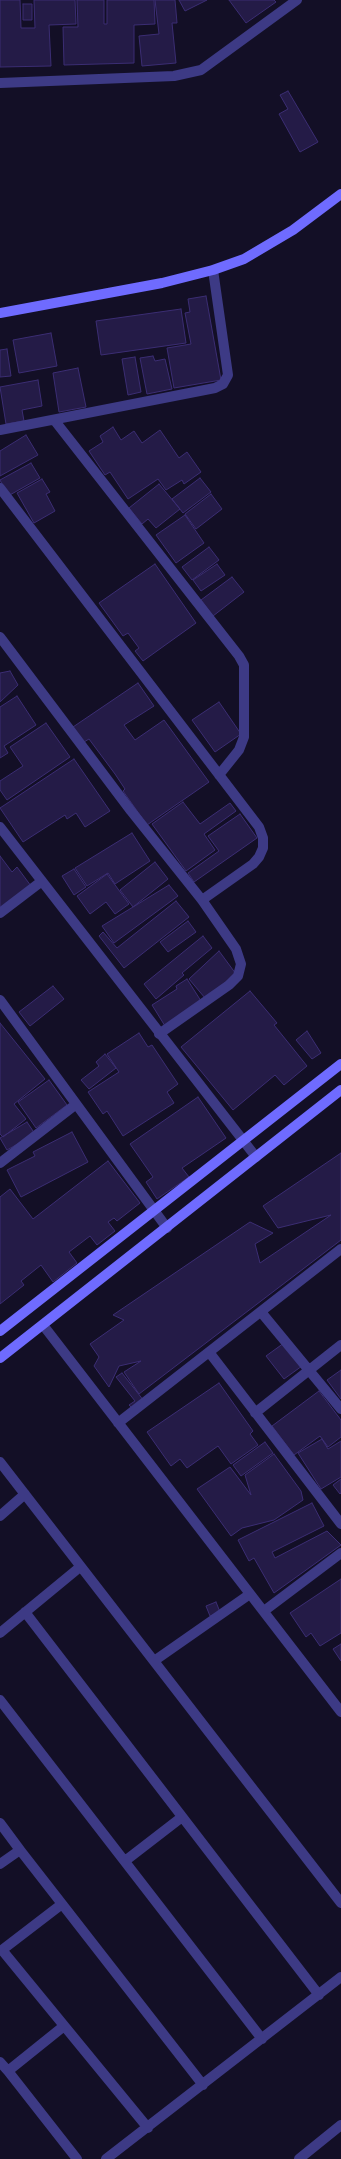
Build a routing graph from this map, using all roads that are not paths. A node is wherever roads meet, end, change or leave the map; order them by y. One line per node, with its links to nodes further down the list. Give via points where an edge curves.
1 (291, 1): 2 (street, via 201,70 174,76)
2 (0, 83)
3 (341, 194): 4 (street, via 293,230 244,259)
4 (213, 270): 5 (street, via 162,283); 6 (street, via 228,375 223,384 215,388)
5 (0, 313)
6 (55, 421): 7 (street); 10 (street, via 244,665 244,737 239,750)
7 (0, 430)
8 (0, 488): 10 (street)
9 (0, 637): 13 (street, via 131,811)
10 (218, 775): 13 (street, via 259,827 263,848 253,864)
11 (0, 827): 12 (street)
12 (42, 881): 14 (street); 16 (street)
13 (202, 900): 16 (street, via 236,949 241,964 238,976)
14 (0, 913)
15 (0, 1000): 19 (street)
16 (159, 1034): 20 (street)
17 (341, 1064): 20 (street)
18 (341, 1090): 21 (street)
19 (75, 1105): 22 (street); 23 (street)
20 (243, 1141): 21 (street); 23 (street)
21 (256, 1157): 24 (street)
22 (0, 1163)
23 (155, 1210): 24 (street); 28 (street)
24 (167, 1228): 27 (street)
25 (341, 1249): 26 (street)
26 (261, 1312): 30 (street); 32 (street)
27 (43, 1325): 31 (street); 35 (street)
28 (0, 1331)
29 (341, 1345): 32 (street)
30 (209, 1352): 34 (street); 35 (street)
31 (0, 1358)
32 (310, 1369): 33 (street); 34 (street)
33 (341, 1409)
34 (255, 1412): 39 (street)
35 (118, 1423): 42 (street)
36 (0, 1462): 37 (street)
37 (25, 1494): 38 (street); 41 (street)
38 (0, 1516)
39 (341, 1524)
40 (341, 1553): 43 (street)
41 (80, 1567): 44 (street); 46 (street)
42 (250, 1594): 43 (street); 46 (street)
43 (264, 1611): 48 (street)
44 (25, 1612): 45 (street); 49 (street)
45 (0, 1633)
46 (154, 1662): 54 (street)
47 (0, 1700): 52 (street)
48 (341, 1712)
49 (182, 1817): 52 (street); 57 (street)
50 (0, 1823): 51 (street)
51 (20, 1850): 53 (street); 55 (street)
52 (125, 1861): 59 (street)
53 (0, 1864)
54 (341, 1903)
55 (62, 1904): 58 (street, via 2,1950); 62 (street)
56 (341, 1977): 57 (street)
57 (319, 1995): 59 (street)
58 (64, 2026): 61 (street); 64 (street)
59 (262, 2039): 62 (street)
60 (0, 2062): 61 (street)
61 (8, 2071): 65 (street)
62 (203, 2085): 64 (street)
63 (341, 2125): 67 (street)
64 (148, 2128): 66 (street)
65 (77, 2159)
66 (106, 2159)
67 (298, 2159)

